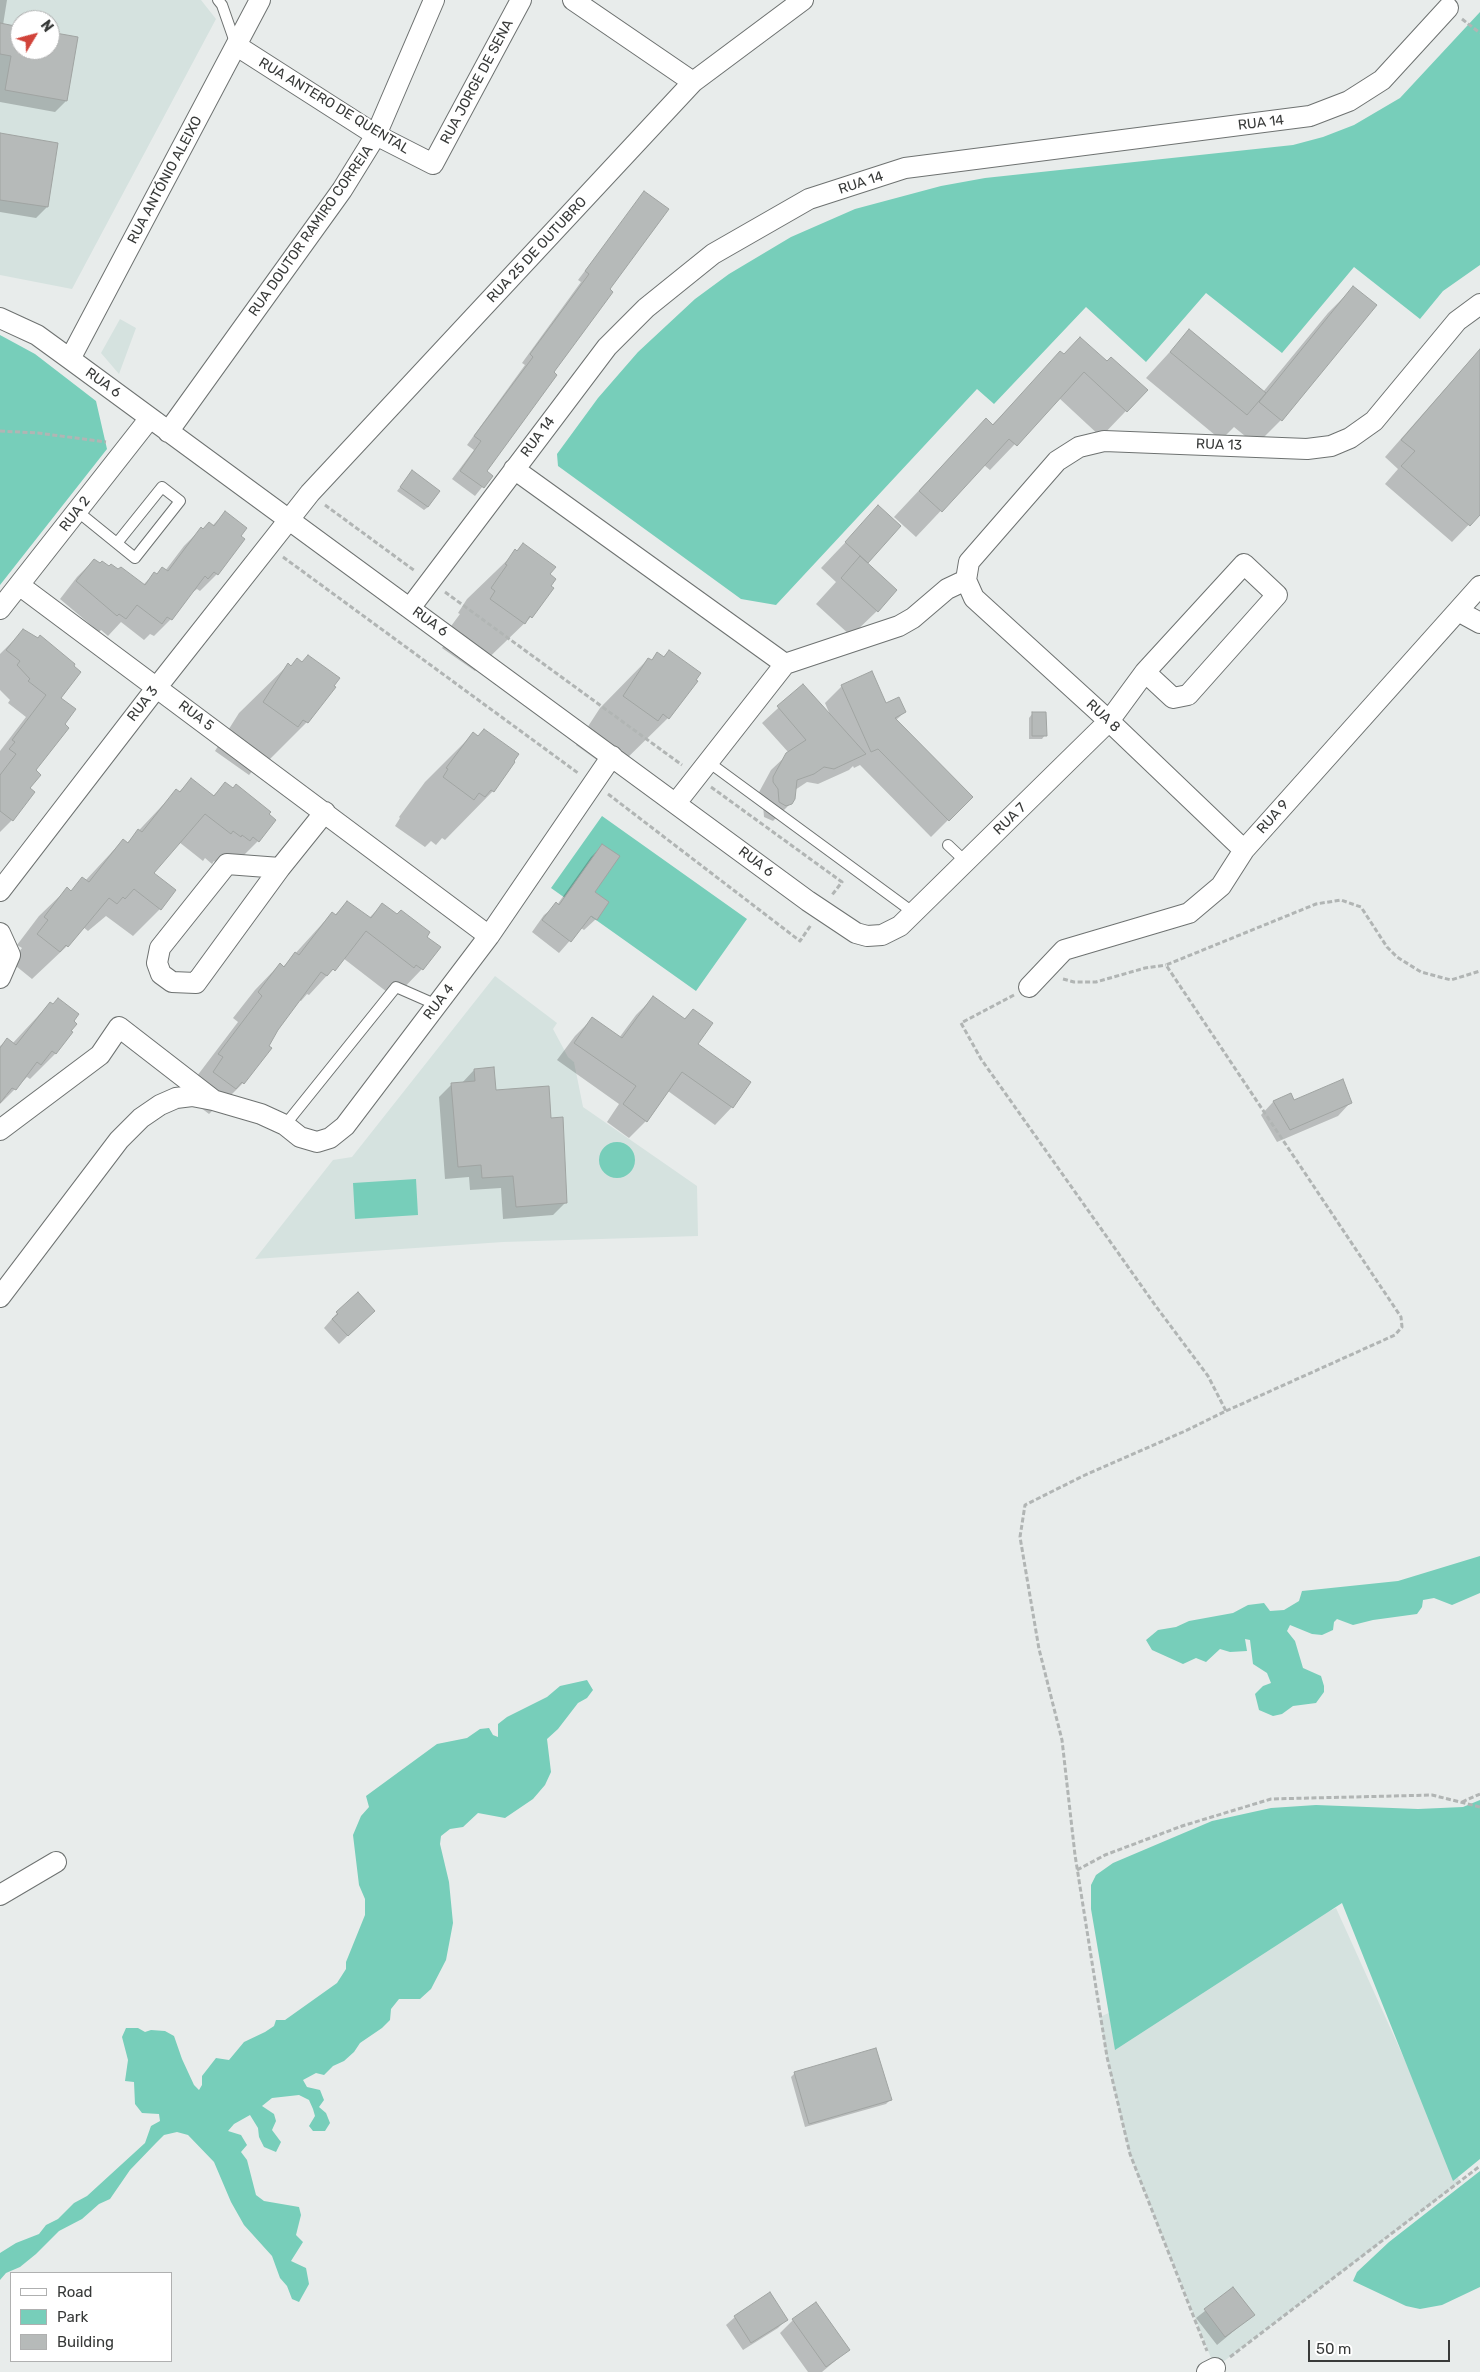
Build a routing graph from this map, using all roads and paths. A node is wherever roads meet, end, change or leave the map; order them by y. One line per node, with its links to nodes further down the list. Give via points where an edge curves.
1 (218, 0): 8 (lane)
2 (260, 0): 8 (street, RUA ANTÓNIO ALEIXO)
3 (434, 0): 10 (street, RUA DOUTOR RAMIRO CORREIA)
4 (521, 0): 11 (street, RUA JORGE DE SENA)
5 (573, 0): 9 (street)
6 (803, 0): 9 (street, RUA 25 DE OUTUBRO)
7 (1448, 8): 19 (street, RUA 14, via 1382,80 1349,101 1310,116 905,168 809,200 712,254 646,308 607,347)
8 (236, 46): 10 (street, RUA ANTERO DE QUENTAL); 14 (street, RUA ANTÓNIO ALEIXO)
9 (693, 82): 22 (street, RUA 25 DE OUTUBRO)
10 (376, 135): 11 (street, RUA ANTERO DE QUENTAL); 17 (street, RUA DOUTOR RAMIRO CORREIA, via 342,190)
11 (433, 164)
12 (1480, 304): 26 (street, RUA 13, via 1457,321 1374,421 1350,438 1331,446 1307,449 1104,441 1079,447 1057,461 969,562)
13 (0, 318): 14 (street, RUA 6, via 37,335)
14 (70, 359): 15 (street, RUA 6)
15 (150, 418): 17 (street, RUA 6); 21 (street, RUA 2)
16 (0, 432): 18 (path, via 38,433)
17 (168, 432): 22 (street, RUA 6)
18 (107, 442)
19 (514, 469): 30 (street, RUA 14); 34 (street)
20 (318, 499): 25 (path)
21 (77, 511): 23 (lane); 27 (street, RUA 2)
22 (288, 519): 30 (street, RUA 6); 36 (street, RUA 3)
23 (117, 544): 23 (lane, via 162,487 180,501 135,558)
24 (276, 552): 41 (path)
25 (423, 576)
26 (966, 580): 34 (street, via 947,589 900,626); 37 (street, RUA 8, via 974,598)
27 (19, 585): 31 (street, RUA 2); 36 (street, RUA 5)
28 (1480, 586): 32 (street, RUA 9)
29 (438, 587): 40 (path)
30 (410, 608): 38 (street, RUA 6)
31 (0, 609)
32 (1458, 612): 33 (street); 47 (street, RUA 9)
33 (1480, 623)
34 (785, 664): 39 (street)
35 (1145, 672): 35 (street, RUA 7, via 1173,698 1188,695 1277,595 1244,564); 37 (street, RUA 7)
36 (157, 686): 45 (street, RUA 5); 50 (street, RUA 3)
37 (1110, 721): 47 (street, RUA 8); 48 (street, RUA 7)
38 (612, 756): 44 (street, RUA 6); 55 (street, RUA 4)
39 (708, 761): 44 (street); 52 (lane)
40 (683, 766)
41 (586, 779)
42 (708, 784): 51 (path, via 842,882)
43 (601, 789): 51 (path, via 800,941)
44 (676, 803): 51 (street, RUA 6)
45 (325, 812): 49 (street); 55 (street, RUA 5)
46 (948, 845): 48 (lane)
47 (1244, 850): 60 (street, RUA 9, via 1221,886 1189,913 1064,950)
48 (966, 862): 52 (street, RUA 7)
49 (280, 868): 49 (street, via 196,983 172,982 161,974 157,963 160,948 227,864)
50 (0, 891)
51 (822, 910): 54 (street, RUA 6)
52 (914, 913): 54 (street, RUA 7, via 900,926 882,935)
53 (0, 932): 58 (street, via 10,955)
54 (856, 934)
55 (489, 936): 61 (street, RUA 4)
56 (1166, 965): 57 (path, via 1316,904 1341,900 1360,906 1387,947 1421,972 1450,980); 59 (path, via 1096,982); 66 (path, via 1401,1317 1402,1327 1395,1335)
57 (1480, 971)
58 (0, 978)
59 (1061, 978)
60 (1028, 987): 66 (path, via 961,1023 987,1067 1208,1376)
61 (437, 1005): 63 (street, RUA 4, via 345,1126 330,1138 317,1142 300,1137); 63 (lane, via 396,987)
62 (213, 1100): 63 (street, RUA 4, via 261,1114); 64 (street, via 119,1027 100,1055); 65 (street, via 192,1096 176,1098 141,1118 119,1140)
63 (285, 1125)
64 (0, 1130)
65 (0, 1297)
66 (1226, 1411): 71 (path, via 1025,1505 1020,1537 1039,1649 1062,1740)
67 (1480, 1794): 68 (path)
68 (1461, 1802): 69 (path); 71 (path, via 1432,1795 1271,1799 1182,1826 1105,1855)
69 (1480, 1808)
70 (56, 1862): 72 (street)
71 (1077, 1870): 74 (path, via 1107,2057 1130,2154)
72 (0, 1895)
73 (1480, 2166): 74 (path)
74 (1211, 2370)

